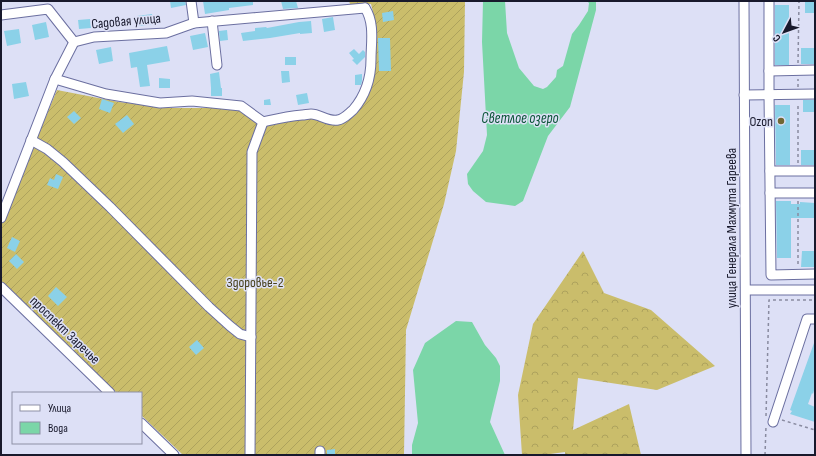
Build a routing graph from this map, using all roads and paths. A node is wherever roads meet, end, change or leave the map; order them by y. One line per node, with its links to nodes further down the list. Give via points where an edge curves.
1 (191, 1): 8 (street)
2 (744, 1): 18 (street, улица Генерала Махмута Гареева)
3 (769, 1): 12 (street)
4 (799, 1): 13 (path)
5 (366, 5): 7 (street, Садовая улица); 19 (street, via 372,33 371,68 368,86 360,102 347,116 338,120 329,120 312,114)
6 (1, 15): 9 (street, Садовая улица, via 48,9)
7 (212, 21): 8 (street, Садовая улица); 10 (street)
8 (194, 23): 9 (street, Садовая улица, via 166,32 94,37)
9 (74, 42): 14 (street)
10 (217, 65)
11 (815, 70): 13 (street)
12 (769, 71): 13 (street); 15 (street)
13 (798, 71): 16 (path)
14 (55, 79): 19 (street, via 106,94 160,103 192,100 241,106); 20 (street)
15 (769, 94): 16 (street); 18 (street); 21 (street)
16 (798, 94): 17 (street); 22 (path)
17 (815, 94)
18 (744, 95): 32 (street, улица Генерала Махмута Гареева)
19 (263, 122): 36 (street, via 252,152)
20 (31, 140): 27 (street); 36 (street, via 63,162 230,326 240,334)
21 (770, 171): 22 (street); 24 (street)
22 (798, 171): 23 (street)
23 (815, 171)
24 (770, 193): 25 (street); 30 (street, via 771,275)
25 (798, 193): 26 (street); 30 (path)
26 (815, 193)
27 (3, 205): 28 (street)
28 (1, 218)
29 (815, 274): 30 (street)
30 (798, 275)
31 (1, 287): 37 (street, проспект Заречье)
32 (746, 290): 33 (street); 43 (street, улица Генерала Махмута Гареева)
33 (815, 290)
34 (815, 300): 38 (path, via 769,300)
35 (815, 319): 38 (street, via 807,319)
36 (251, 337): 42 (street)
37 (109, 392)
38 (771, 420): 40 (path, via 783,420); 44 (path)
39 (142, 424): 41 (street)
40 (815, 430)
41 (174, 455)
42 (250, 455)
43 (746, 455)
44 (765, 455)

